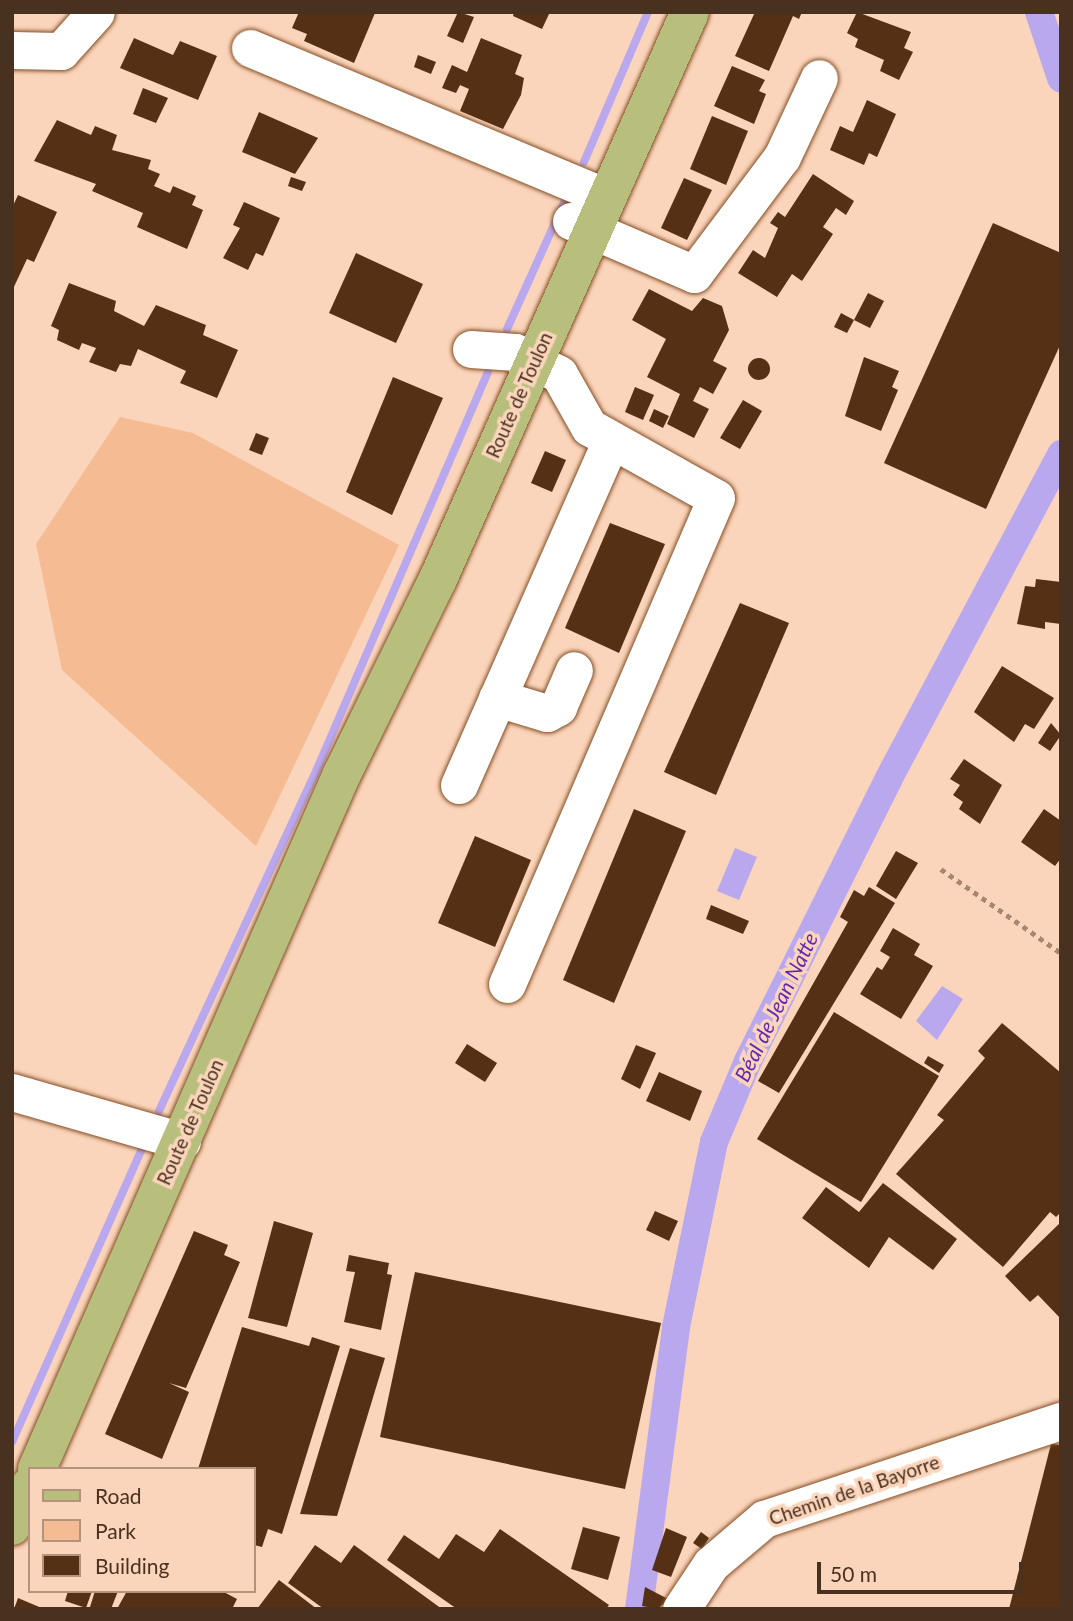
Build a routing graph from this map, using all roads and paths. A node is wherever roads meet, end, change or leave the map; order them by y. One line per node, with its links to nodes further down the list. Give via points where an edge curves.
1 (96, 12): 5 (street, via 61,51)
2 (662, 12): 7 (main road, Route de Toulon)
3 (690, 12): 7 (main road, Route de Toulon)
4 (250, 48): 7 (street)
5 (12, 50)
6 (819, 78): 7 (street, via 782,157 694,274)
7 (589, 209): 9 (main road, Route de Toulon)
8 (471, 349): 9 (street)
9 (524, 356): 10 (street, via 559,374 589,427); 18 (main road, Route de Toulon, via 417,571 341,774)
10 (610, 443): 12 (street); 16 (street, via 716,498)
11 (574, 670): 12 (street, via 558,707 547,713)
12 (497, 698): 13 (street)
13 (459, 785)
14 (941, 869): 15 (path)
15 (1061, 953)
16 (508, 984)
17 (12, 1092): 18 (street)
18 (182, 1141): 20 (main road, Route de Toulon)
19 (1061, 1421): 23 (street, Chemin de la Bayorre, via 764,1519 711,1564)
20 (38, 1467)
21 (28, 1490): 22 (main road)
22 (12, 1526)
23 (681, 1609)

